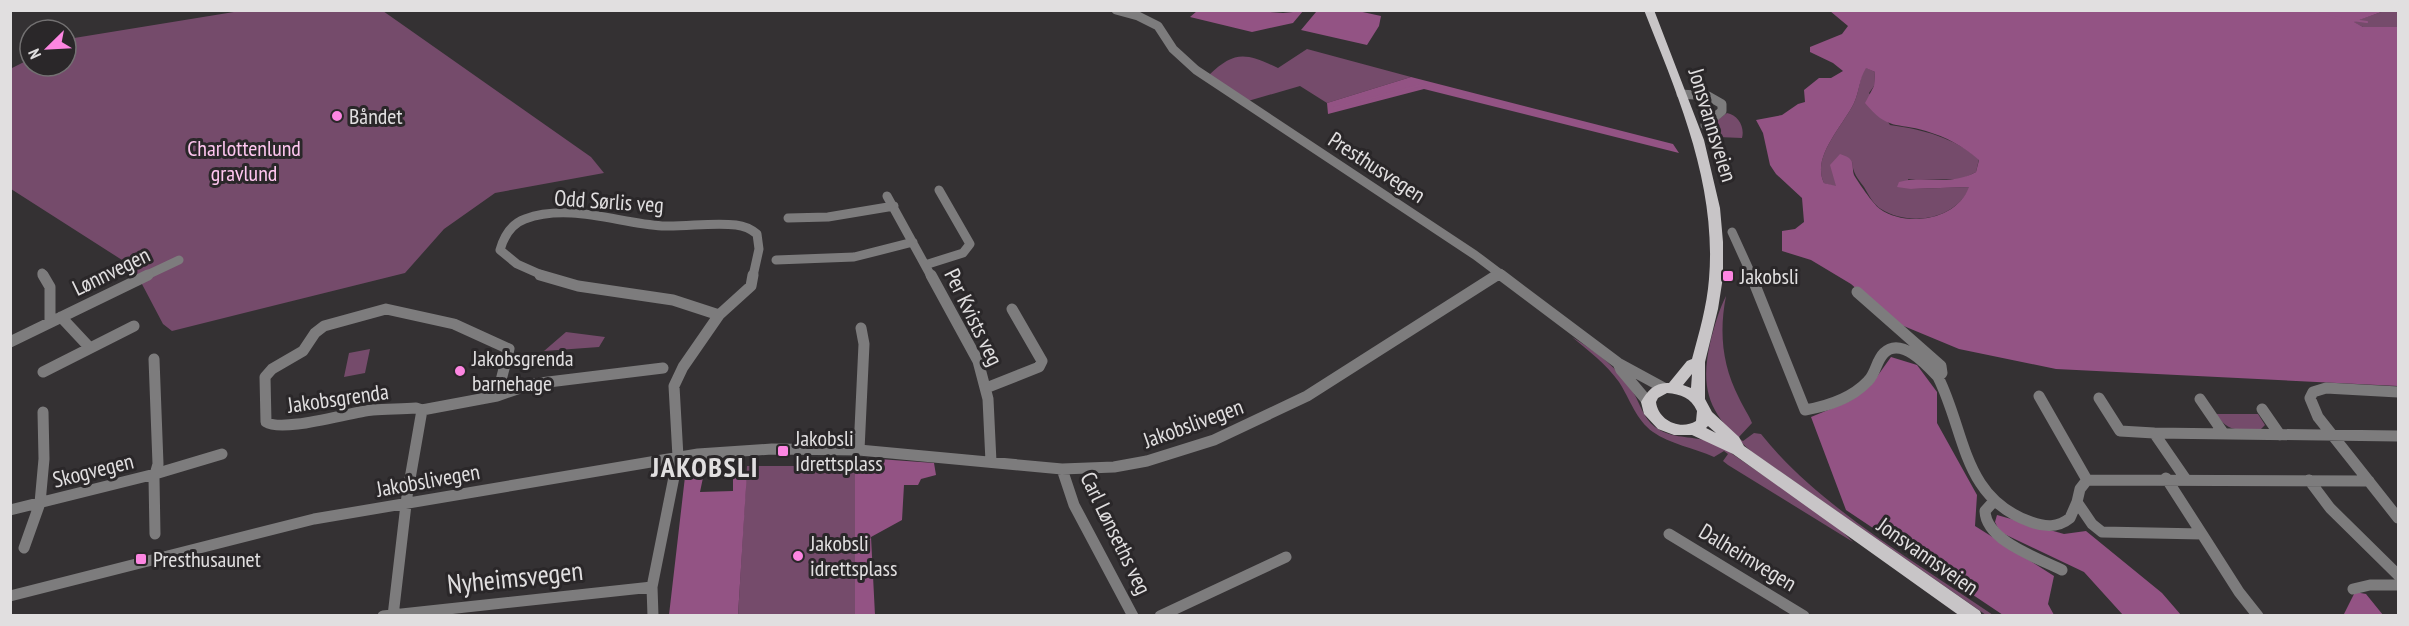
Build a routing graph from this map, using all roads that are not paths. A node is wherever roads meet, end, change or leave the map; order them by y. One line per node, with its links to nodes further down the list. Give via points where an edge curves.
1 (1116, 10): 15 (street, Presthusvegen, via 1158,26 1173,48 1196,70)
2 (1649, 10): 3 (main road, Jonsvannsveien)
3 (1681, 94): 4 (street, via 1708,96 1722,104 1720,114); 25 (main road, Jonsvannsveien, via 1709,175 1717,226 1713,307)
4 (1705, 125)
5 (939, 190): 13 (street, Per Kvists veg, via 970,244 963,253)
6 (887, 196): 7 (street, Per Kvists veg)
7 (894, 206): 8 (street, via 828,217); 10 (street, Per Kvists veg)
8 (788, 218)
9 (1732, 232): 29 (street, via 1805,410 1837,402 1859,388 1875,372 1884,352 1892,348 1910,352)
10 (912, 242): 12 (street, via 854,257); 13 (street, Per Kvists veg)
11 (179, 260): 19 (street, Lønnvegen)
12 (776, 260)
13 (925, 265): 30 (street, Per Kvists veg, via 970,344)
14 (42, 273): 19 (street, Lønnvegen, via 50,287)
15 (1500, 273): 26 (street, Presthusvegen); 54 (street, Jakobslivegen, via 1306,396 1214,440 1147,461)
16 (1857, 292): 29 (street, via 1937,362 1943,370)
17 (1012, 309): 30 (street, Per Kvists veg, via 1042,362 1039,367)
18 (719, 315): 18 (street, Odd Sørlis veg, via 752,286 759,242 757,234 744,225 655,226 553,214 520,221 502,240 500,250 510,261 531,271 586,287 666,299); 52 (street, Odd Sørlis veg, via 674,386)
19 (56, 320): 22 (street, Lønnvegen); 23 (street, Lønnvegen)
20 (134, 326): 23 (street)
21 (861, 328): 49 (street, via 864,344)
22 (10, 342)
23 (90, 348): 28 (street)
24 (154, 359): 55 (street, Skogvegen, via 158,450)
25 (1698, 362): 31 (main road, Jonsvannsveien); 37 (main road, Jonsvannsveien)
26 (1618, 363): 31 (street, Presthusvegen); 38 (street, Presthusvegen)
27 (663, 368): 33 (street, Jakobsgrenda, via 532,384)
28 (43, 372)
29 (1938, 377): 61 (street, via 1968,463)
30 (986, 388): 53 (street, Per Kvists veg)
31 (1668, 388): 37 (main road); 38 (main road, via 1656,391)
32 (2398, 392): 47 (street, via 2326,388 2313,392 2310,404)
33 (497, 396): 39 (street, Jakobsgrenda); 39 (street, Jakobsgrenda, via 508,349 454,324 386,309 324,326 303,351 272,369 266,377 266,422 272,426 372,410)
34 (2039, 396): 58 (street)
35 (2099, 398): 44 (street, via 2121,431)
36 (2200, 399): 45 (street)
37 (1698, 400): 42 (main road)
38 (1648, 402): 43 (main road, via 1651,414 1662,424 1678,430)
39 (422, 410): 64 (street, Jakobsgrenda)
40 (2262, 410): 46 (street)
41 (43, 412): 63 (street, Skogvegen)
42 (1705, 414): 43 (main road, via 1705,420); 50 (main road, Jonsvannsveien, via 1734,441)
43 (1694, 429): 50 (main road, Jonsvannsveien)
44 (2154, 433): 45 (street); 57 (street)
45 (2224, 434): 46 (street)
46 (2280, 435): 47 (street)
47 (2333, 436): 48 (street); 60 (street)
48 (2397, 438)
49 (859, 450): 52 (street, Jakobslivegen, via 771,449); 53 (street, Jakobslivegen)
50 (1738, 450): 83 (main road, Jonsvannsveien)
51 (222, 454): 55 (street, Skogvegen)
52 (678, 457): 64 (street, Jakobslivegen); 75 (street, Odd Sørlis veg)
53 (992, 462): 54 (street, Jakobslivegen)
54 (1062, 469): 80 (street, Carl Lønseths veg, via 1065,487)
55 (155, 474): 63 (street, Skogvegen); 67 (street, Skogvegen)
56 (2166, 478): 57 (street); 58 (street); 69 (street)
57 (2185, 478): 59 (street)
58 (2087, 480): 62 (street, via 2080,489)
59 (2309, 480): 60 (street); 73 (street, via 2330,508)
60 (2368, 480): 66 (street)
61 (1994, 501): 62 (street, via 2024,519 2048,526 2071,518); 72 (street, via 1985,509 1984,524 2004,540)
62 (2078, 502): 69 (street, via 2092,524 2102,531)
63 (40, 503): 65 (street, Skogvegen); 70 (street, Skogvegen)
64 (406, 504): 77 (street, Jakobslivegen, via 296,523); 78 (street, Jakobsgrenda)
65 (10, 510)
66 (2398, 518)
67 (155, 534)
68 (1669, 534): 82 (street, Dalheimvegen)
69 (2202, 534): 84 (street)
70 (24, 548)
71 (1286, 557): 81 (street)
72 (2062, 570)
73 (2398, 575)
74 (2398, 585): 76 (street)
75 (652, 587): 78 (street, Nyheimsvegen); 79 (street, Odd Sørlis veg)
76 (2353, 589)
77 (10, 596)
78 (390, 615)
79 (653, 615)
80 (1132, 615)
81 (1160, 615)
82 (1804, 615)
83 (1974, 615)
84 (2258, 615)

